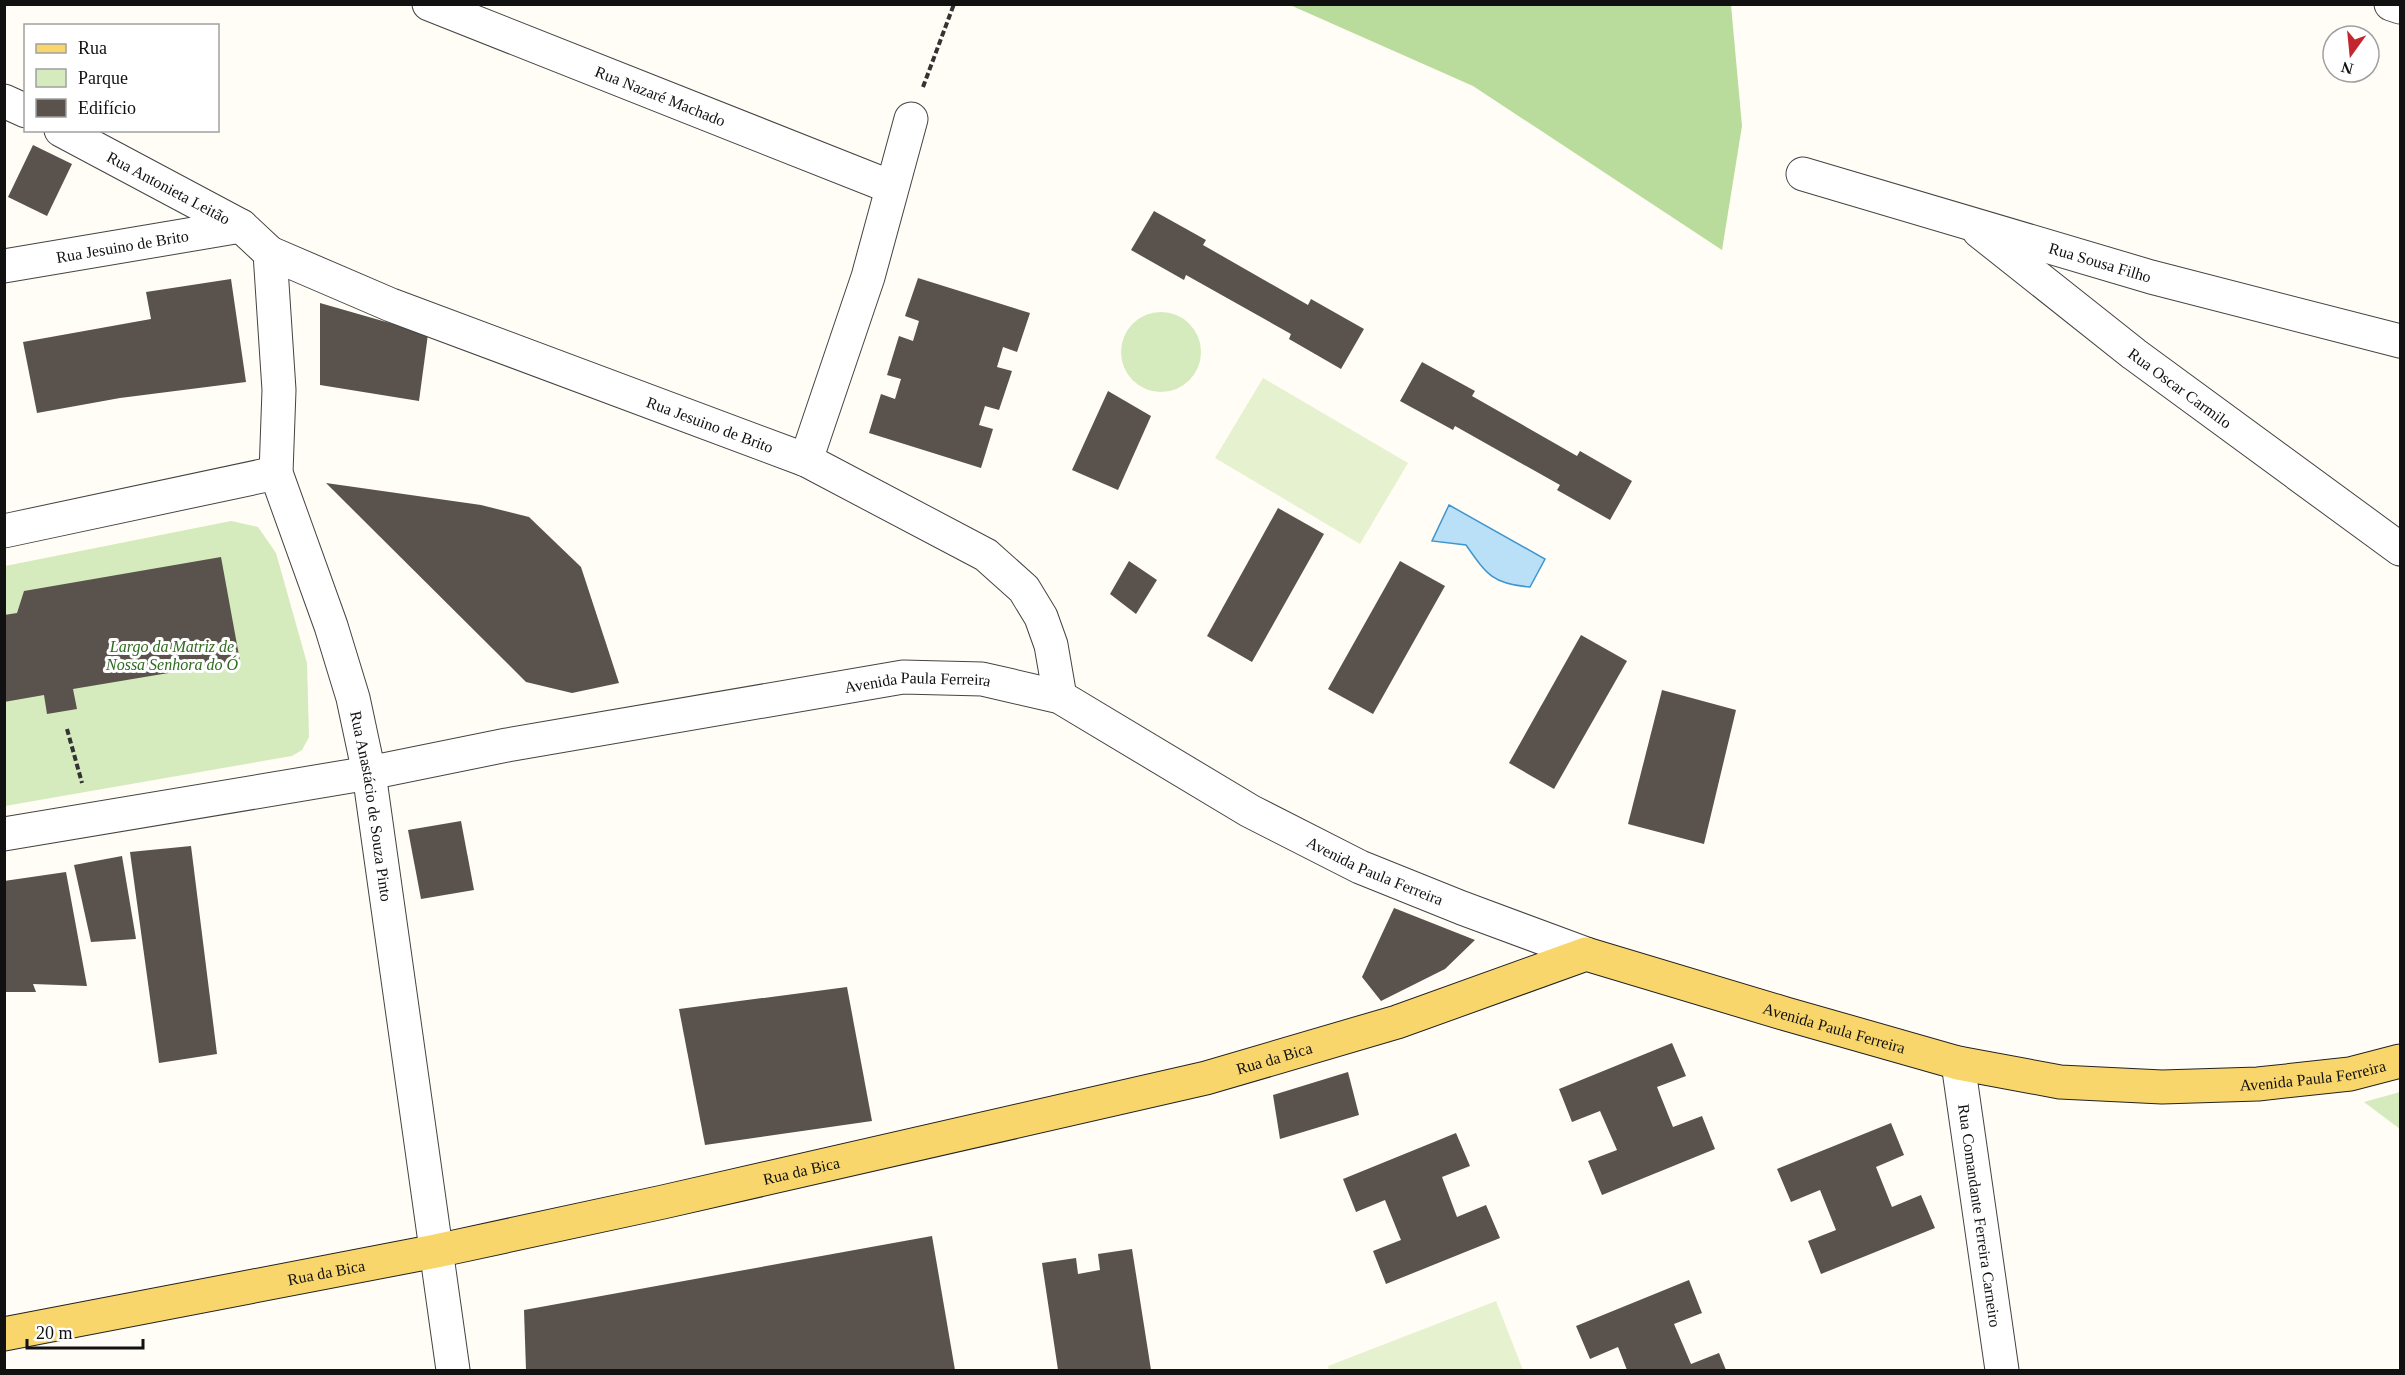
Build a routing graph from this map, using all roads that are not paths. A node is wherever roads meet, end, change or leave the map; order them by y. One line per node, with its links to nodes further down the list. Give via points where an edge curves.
1 (429, 4): 9 (street, Rua Nazaré Machado)
2 (2391, 4): 3 (street)
3 (2400, 7)
4 (4, 101): 5 (street)
5 (24, 110)
6 (911, 119): 9 (street)
7 (65, 132): 11 (street, Rua Antonieta Leitão)
8 (1803, 174): 10 (street, Rua Sousa Filho)
9 (891, 187): 15 (street, via 868,277)
10 (1966, 220): 14 (street, Rua Sousa Filho, via 2151,277); 18 (street, Rua Oscar Carmilo, via 2134,354)
11 (241, 226): 12 (street, Rua Antonieta Leitão); 13 (street, Rua Jesuino de Brito)
12 (270, 253): 15 (street, Rua Jesuino de Brito, via 391,305); 16 (street, Rua Anastácio de Souza Pinto, via 279,390)
13 (4, 267)
14 (2400, 341)
15 (806, 460): 19 (street, Rua Jesuino de Brito, via 986,555 1024,589 1041,617 1051,645)
16 (276, 473): 17 (street); 20 (street, Rua Anastácio de Souza Pinto, via 331,626 353,698)
17 (4, 531)
18 (2400, 549)
19 (1060, 698): 20 (street, Avenida Paula Ferreira, via 982,679 903,677 507,745); 22 (street, Avenida Paula Ferreira, via 1250,811 1360,867)
20 (369, 773): 21 (street); 25 (street, Rua Anastácio de Souza Pinto)
21 (4, 834)
22 (1586, 954): 24 (main road, Avenida Paula Ferreira); 25 (main road, Rua da Bica, via 1397,1022 1206,1078)
23 (2400, 1061): 24 (main road, Avenida Paula Ferreira, via 2350,1074 2258,1084 2162,1087 2060,1082)
24 (1958, 1062): 28 (street, Rua Comandante Ferreira Carneiro)
25 (436, 1251): 26 (main road, Rua da Bica); 27 (street, Rua Anastácio de Souza Pinto)
26 (4, 1334)
27 (453, 1371)
28 (2002, 1371)

